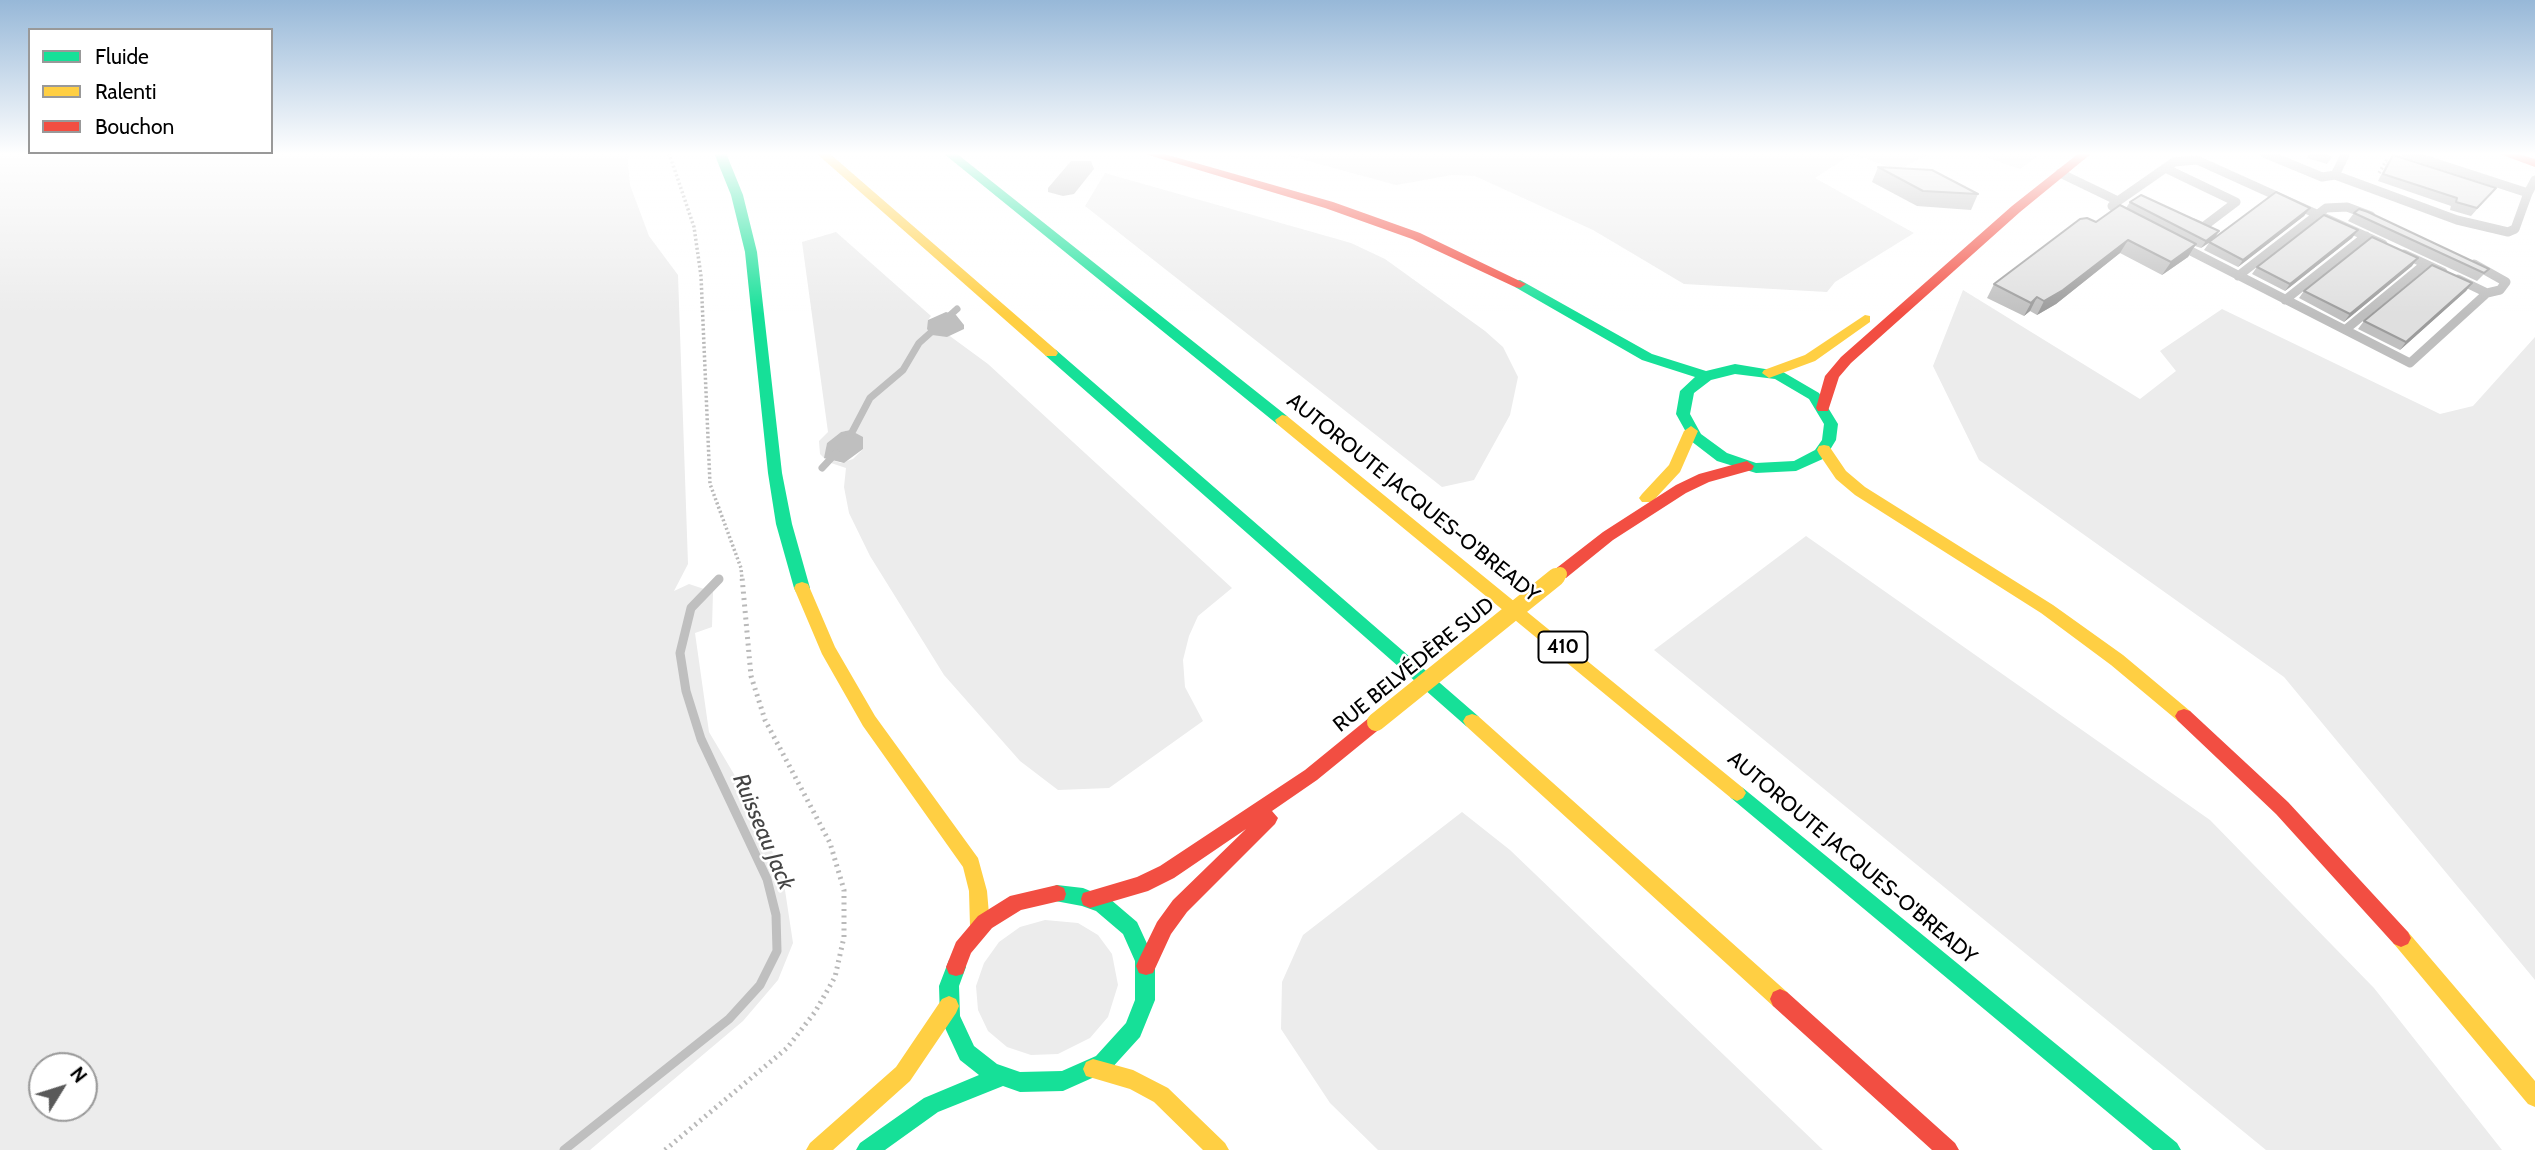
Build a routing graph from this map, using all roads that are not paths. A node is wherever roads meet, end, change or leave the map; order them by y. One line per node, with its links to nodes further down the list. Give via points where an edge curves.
1 (740, 207): 35 (main road, via 751,252 775,473 803,593 864,712 971,864)
2 (884, 207): 44 (main road, via 1370,630)
3 (1016, 207): 45 (main road, AUTOROUTE JACQUES-O'BREADY / 410, via 1417,528)
4 (1334, 207): 27 (main road, via 1428,241 1536,293 1647,357)
5 (2019, 207): 13 (main road)
6 (2113, 207): 17 (lane)
7 (2230, 207): 15 (lane, via 2203,227)
8 (2304, 207): 14 (lane)
9 (2336, 207): 14 (lane)
10 (2343, 207): 16 (lane)
11 (2422, 207): 12 (lane, via 2465,223 2511,232)
12 (2523, 207)
13 (2016, 209): 26 (main road, via 1819,352); 28 (main road, via 1842,363 1829,383)
14 (2318, 213): 18 (lane); 22 (lane)
15 (2182, 217)
16 (2377, 219)
17 (2130, 220)
18 (2366, 236): 21 (lane); 24 (lane)
19 (2165, 239): 22 (lane)
20 (2462, 258): 23 (lane, via 2504,279 2506,284 2500,290)
21 (2424, 264): 23 (lane); 25 (lane)
22 (2238, 276): 24 (lane)
23 (2487, 293): 25 (lane, via 2410,363)
24 (2285, 300): 25 (lane)
25 (2345, 330)
26 (1769, 373): 27 (main road, via 1735,369); 28 (main road, via 1801,386)
27 (1706, 376): 29 (main road, via 1685,397 1683,414)
28 (1823, 408): 30 (main road, via 1831,430)
29 (1691, 431): 31 (main road, via 1714,452); 32 (main road, RUE BELVÉDÈRE SUD, via 1673,471)
30 (1824, 450): 31 (main road, via 1796,466); 40 (main road, via 1841,475 1860,491 2064,620 2213,742 2366,896)
31 (1747, 466): 32 (main road, RUE BELVÉDÈRE SUD, via 1691,484)
32 (1608, 536): 33 (main road, RUE BELVÉDÈRE SUD, bridge)
33 (1311, 775): 34 (main road, RUE BELVÉDÈRE SUD, via 1167,872 1141,885); 36 (main road, RUE BELVÉDÈRE SUD, via 1180,906)
34 (1090, 899): 35 (main road, via 1037,896 1008,906); 36 (main road, via 1130,928)
35 (980, 926): 37 (main road, via 954,967)
36 (1146, 966): 38 (main road, via 1145,1000 1133,1030 1112,1056)
37 (948, 1006): 39 (main road, via 967,1053); 41 (main road, via 903,1074)
38 (1093, 1069): 39 (main road, via 1052,1083); 43 (main road, via 1133,1080 1161,1095)
39 (1000, 1077): 42 (main road, via 931,1105)
40 (2535, 1097)
41 (817, 1150)
42 (867, 1150)
43 (1218, 1150)
44 (1948, 1150)
45 (2170, 1150)

